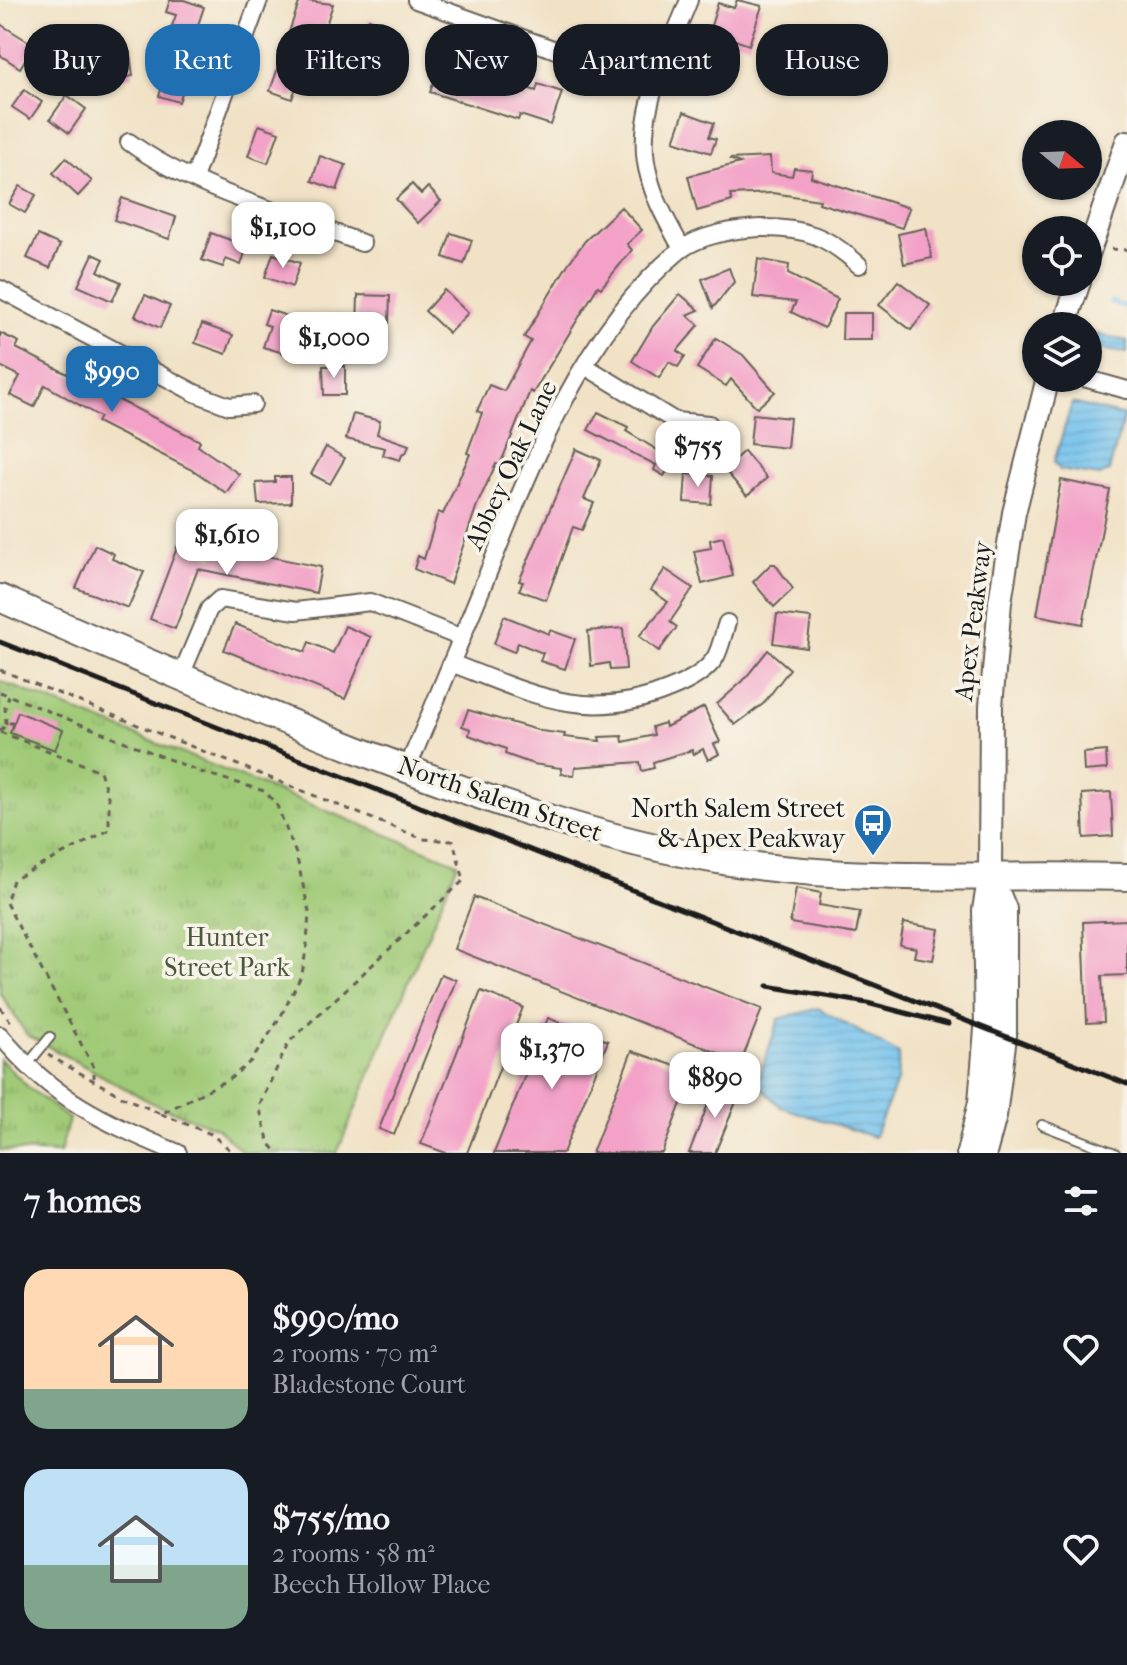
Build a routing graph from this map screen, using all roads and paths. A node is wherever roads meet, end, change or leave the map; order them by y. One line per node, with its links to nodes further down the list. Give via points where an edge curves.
1 (259, 0): 9 (street)
2 (416, 0): 5 (street)
3 (689, 0): 4 (street)
4 (680, 24)
5 (553, 49)
6 (653, 96): 12 (street, via 645,159 654,193)
7 (129, 142): 9 (street, via 154,161)
8 (1127, 142): 10 (main road)
9 (194, 178): 11 (street)
10 (1102, 237)
11 (362, 243)
12 (682, 249): 15 (street, Abbey Oak Lane, via 733,231 785,229 833,242); 17 (street, Abbey Oak Lane, via 627,307)
13 (1127, 250): 14 (path)
14 (1102, 252)
15 (859, 265)
16 (0, 289): 21 (street, via 195,393 229,406)
17 (585, 366): 22 (street, via 675,421); 25 (street, Abbey Oak Lane, via 547,433)
18 (1102, 383): 19 (street)
19 (1127, 390)
20 (1044, 392): 35 (main road, Apex Peakway, via 1014,513 1000,602 991,706)
21 (253, 404)
22 (709, 424)
23 (0, 598): 28 (main road, North Salem Street)
24 (727, 623): 26 (street, via 715,658 703,669 682,684 625,704 552,701)
25 (462, 638): 26 (street, Abbey Oak Lane); 28 (street, via 370,602 296,611 220,599 209,609)
26 (451, 663): 34 (street, Abbey Oak Lane)
27 (0, 670): 47 (path, via 423,839 453,841 464,880 289,1042 259,1106 269,1143)
28 (180, 678): 34 (main road, North Salem Street)
29 (0, 692): 30 (path)
30 (9, 696): 32 (path); 43 (path, via 201,772 264,791 276,803 296,854 309,912 307,944 302,974 280,1018 252,1060 231,1078)
31 (14, 723): 32 (path)
32 (6, 724): 33 (path)
33 (0, 732): 42 (path, via 100,771 109,800 109,830 13,880 6,903 94,1068)
34 (407, 769): 35 (main road, North Salem Street, via 541,819 694,856 779,867)
35 (990, 874): 36 (main road, North Salem Street); 48 (main road, Apex Peakway, via 984,910 986,1029 980,1102); 49 (main road, Apex Peakway, via 1005,909 1005,1036)
36 (1127, 877)
37 (0, 1007): 38 (path)
38 (7, 1031): 41 (street)
39 (50, 1037): 40 (lane)
40 (40, 1049): 41 (lane); 42 (path)
41 (28, 1064): 45 (street, via 96,1118)
42 (94, 1079): 43 (path)
43 (161, 1114): 46 (path, via 211,1134)
44 (1042, 1125): 50 (lane)
45 (178, 1153)
46 (234, 1153)
47 (278, 1153)
48 (968, 1153)
49 (985, 1153)
50 (1115, 1153)

